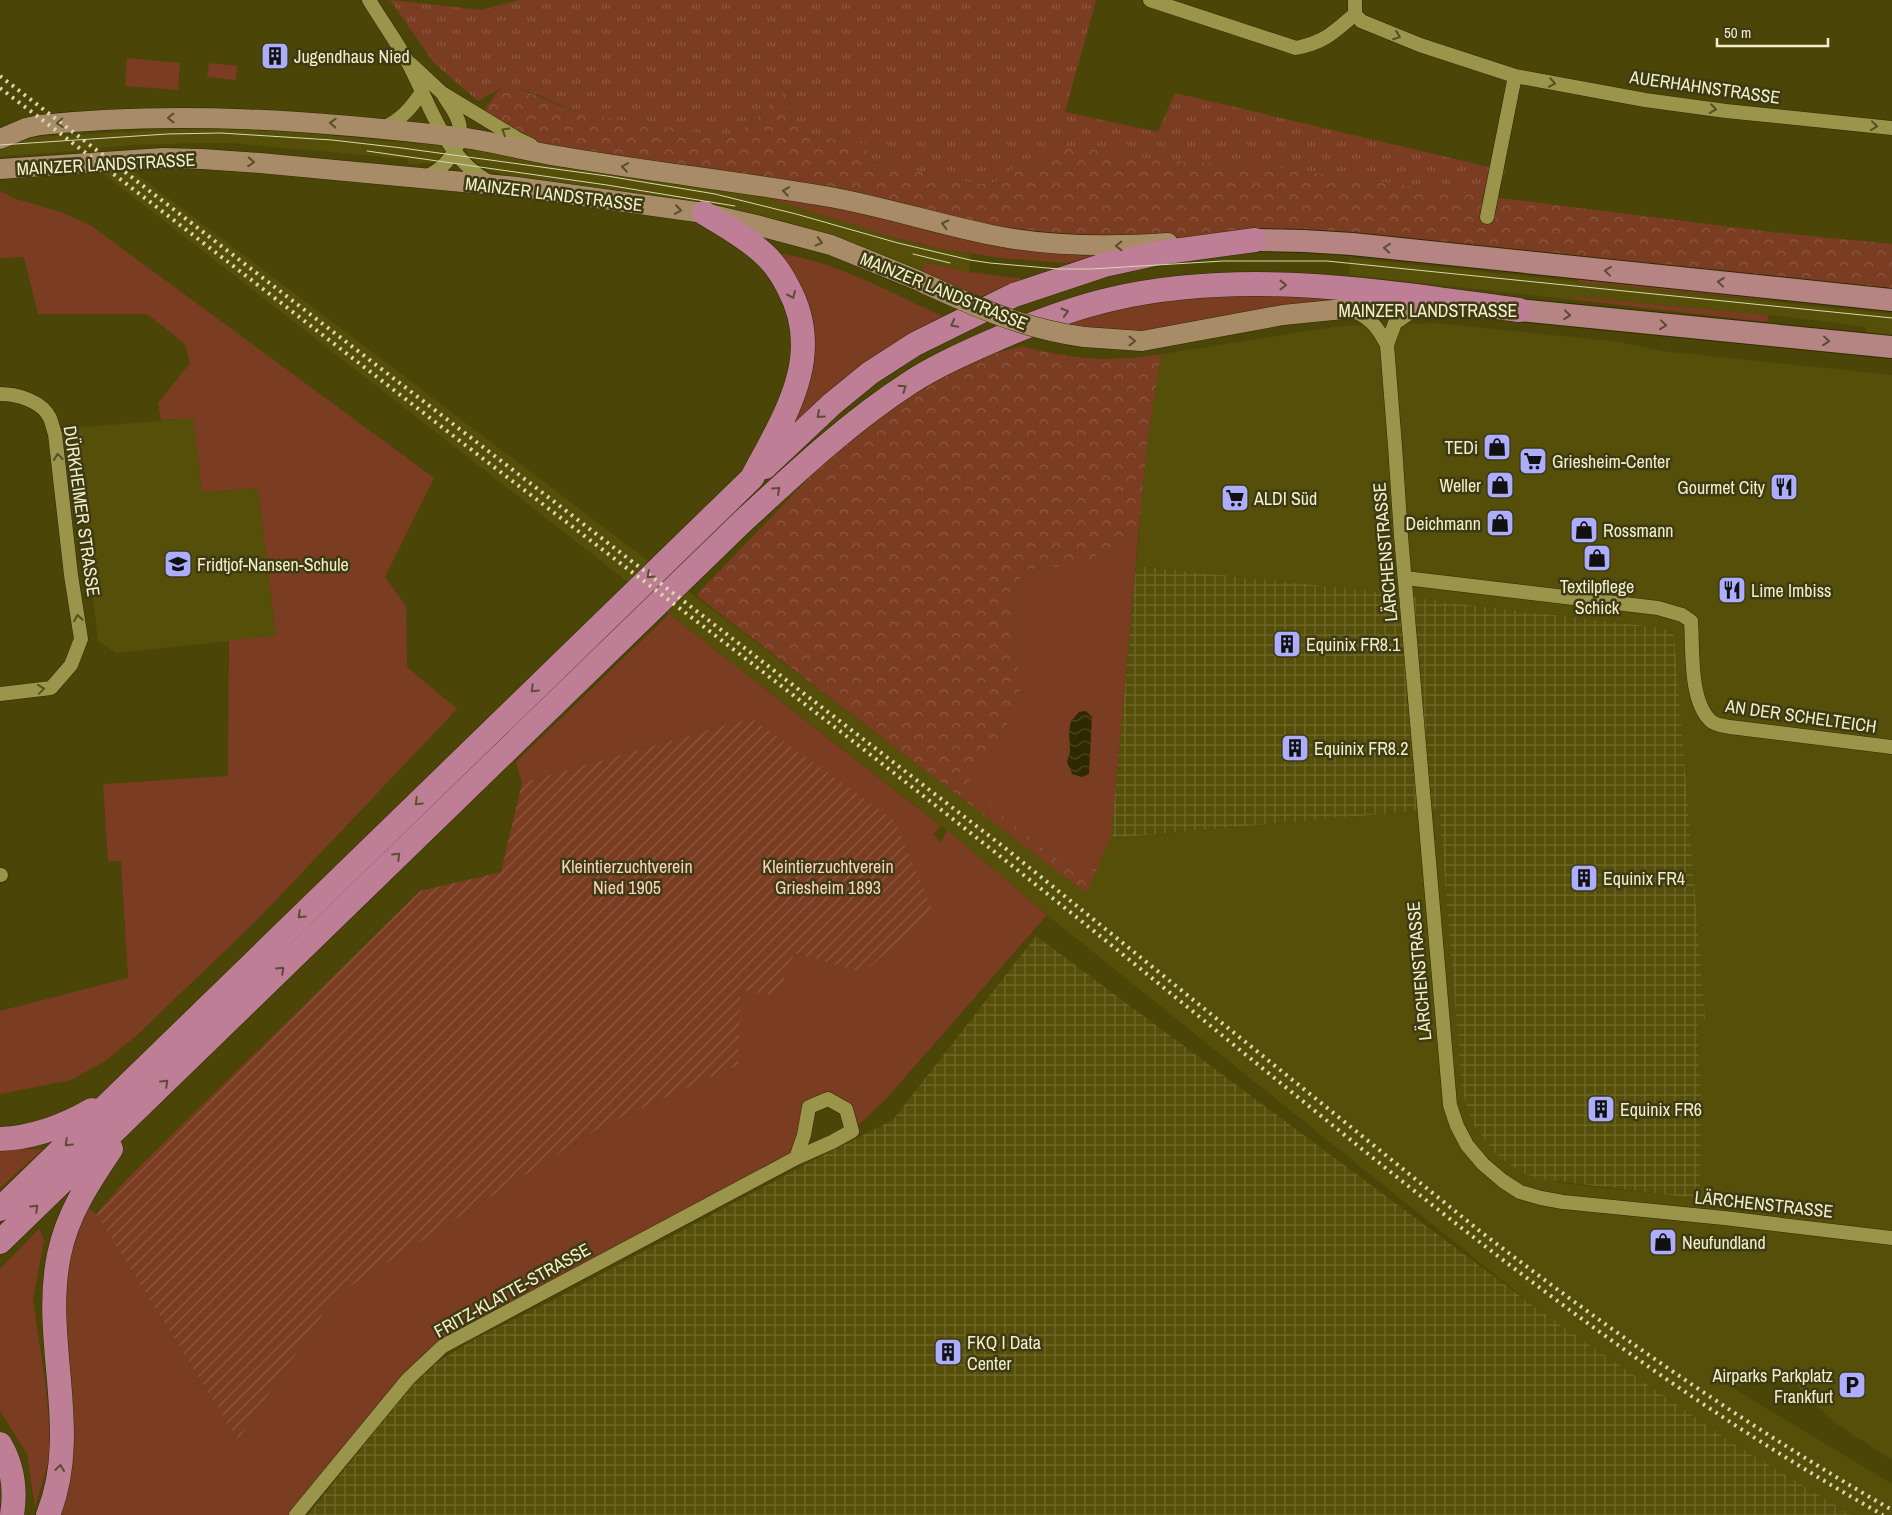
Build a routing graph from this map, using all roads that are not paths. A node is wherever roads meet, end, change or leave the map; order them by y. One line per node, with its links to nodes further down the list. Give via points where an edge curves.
1 (369, 0): 5 (street)
2 (1150, 0): 3 (street, AUERHAHNSTRASSE)
3 (1168, 3): 4 (street, AUERHAHNSTRASSE, via 1296,48 1327,38)
4 (1355, 7): 6 (street, AUERHAHNSTRASSE, one-way to 6, via 1361,22)
5 (405, 59): 7 (street); 8 (street)
6 (1515, 76): 9 (street, AUERHAHNSTRASSE, one-way to 9, via 1717,110); 18 (street)
7 (422, 92): 10 (street, via 396,122); 12 (street)
8 (442, 93): 12 (street, via 459,121); 13 (street, one-way to 8, via 518,139)
9 (1892, 128)
10 (382, 129): 11 (main road, MAINZER LANDSTRASSE, one-way to 11, via 256,119 150,118 40,125 19,130); 12 (main road, MAINZER LANDSTRASSE)
11 (0, 140)
12 (452, 142): 13 (main road, MAINZER LANDSTRASSE); 15 (street, via 440,169); 16 (street, via 471,170)
13 (562, 157): 19 (main road, MAINZER LANDSTRASSE, one-way to 13, via 1123,246 1034,242 832,198)
14 (0, 169): 15 (main road, MAINZER LANDSTRASSE, one-way to 15, via 192,158)
15 (420, 179): 16 (main road, MAINZER LANDSTRASSE)
16 (494, 185): 17 (main road, MAINZER LANDSTRASSE, one-way to 17)
17 (704, 213): 22 (main road, MAINZER LANDSTRASSE, one-way to 22, bridge, via 831,245 1000,317 1053,333 1084,338 1163,339 1283,315); 27 (highway, one-way to 27, via 743,236 782,275 802,325 804,349 790,406 752,478)
18 (1487, 217)
19 (1255, 240): 20 (main road, MAINZER LANDSTRASSE, one-way to 19, via 1371,246); 27 (highway, one-way to 27, via 1104,265 1014,295 915,344 832,404)
20 (1892, 300)
21 (1442, 306): 22 (main road, MAINZER LANDSTRASSE); 23 (main road, MAINZER LANDSTRASSE); 24 (street, LÄRCHENSTRASSE, via 1404,316 1395,323)
22 (1346, 308): 24 (street, LÄRCHENSTRASSE, via 1374,323)
23 (1519, 310): 25 (main road, MAINZER LANDSTRASSE, one-way to 25); 32 (highway, one-way to 23, via 741,523 820,450 912,381 963,354 1055,315 1112,299 1164,290 1234,284 1362,288)
24 (1387, 345): 28 (street, LÄRCHENSTRASSE)
25 (1892, 347)
26 (0, 394): 29 (street, DÜRKHEIMER STRASSE, one-way to 26, via 51,688 72,665 81,639 50,416 33,401 14,394)
27 (685, 541): 31 (highway, one-way to 31)
28 (1405, 578): 30 (street, AN DER SCHELTEICH, via 1673,612 1690,621 1696,694 1712,723); 36 (street, LÄRCHENSTRASSE, via 1450,1105 1467,1145 1502,1181 1520,1192 1541,1198)
29 (0, 694)
30 (1892, 747)
31 (115, 1097): 33 (highway, via 73,1120 32,1134); 35 (highway, one-way to 35)
32 (136, 1111): 37 (highway, one-way to 32); 40 (highway, one-way to 32, via 58,1483 62,1428 55,1308 55,1283 62,1242 79,1199)
33 (3, 1139)
34 (796, 1158): 34 (street, FRITZ-KLATTE-STRASSE, via 852,1131 846,1108 828,1099 809,1108); 41 (street, FRITZ-KLATTE-STRASSE, via 443,1346 408,1378)
35 (0, 1209)
36 (1892, 1238)
37 (0, 1242)
38 (0, 1444): 39 (highway, via 12,1472)
39 (12, 1515)
40 (48, 1515)
41 (296, 1515)

